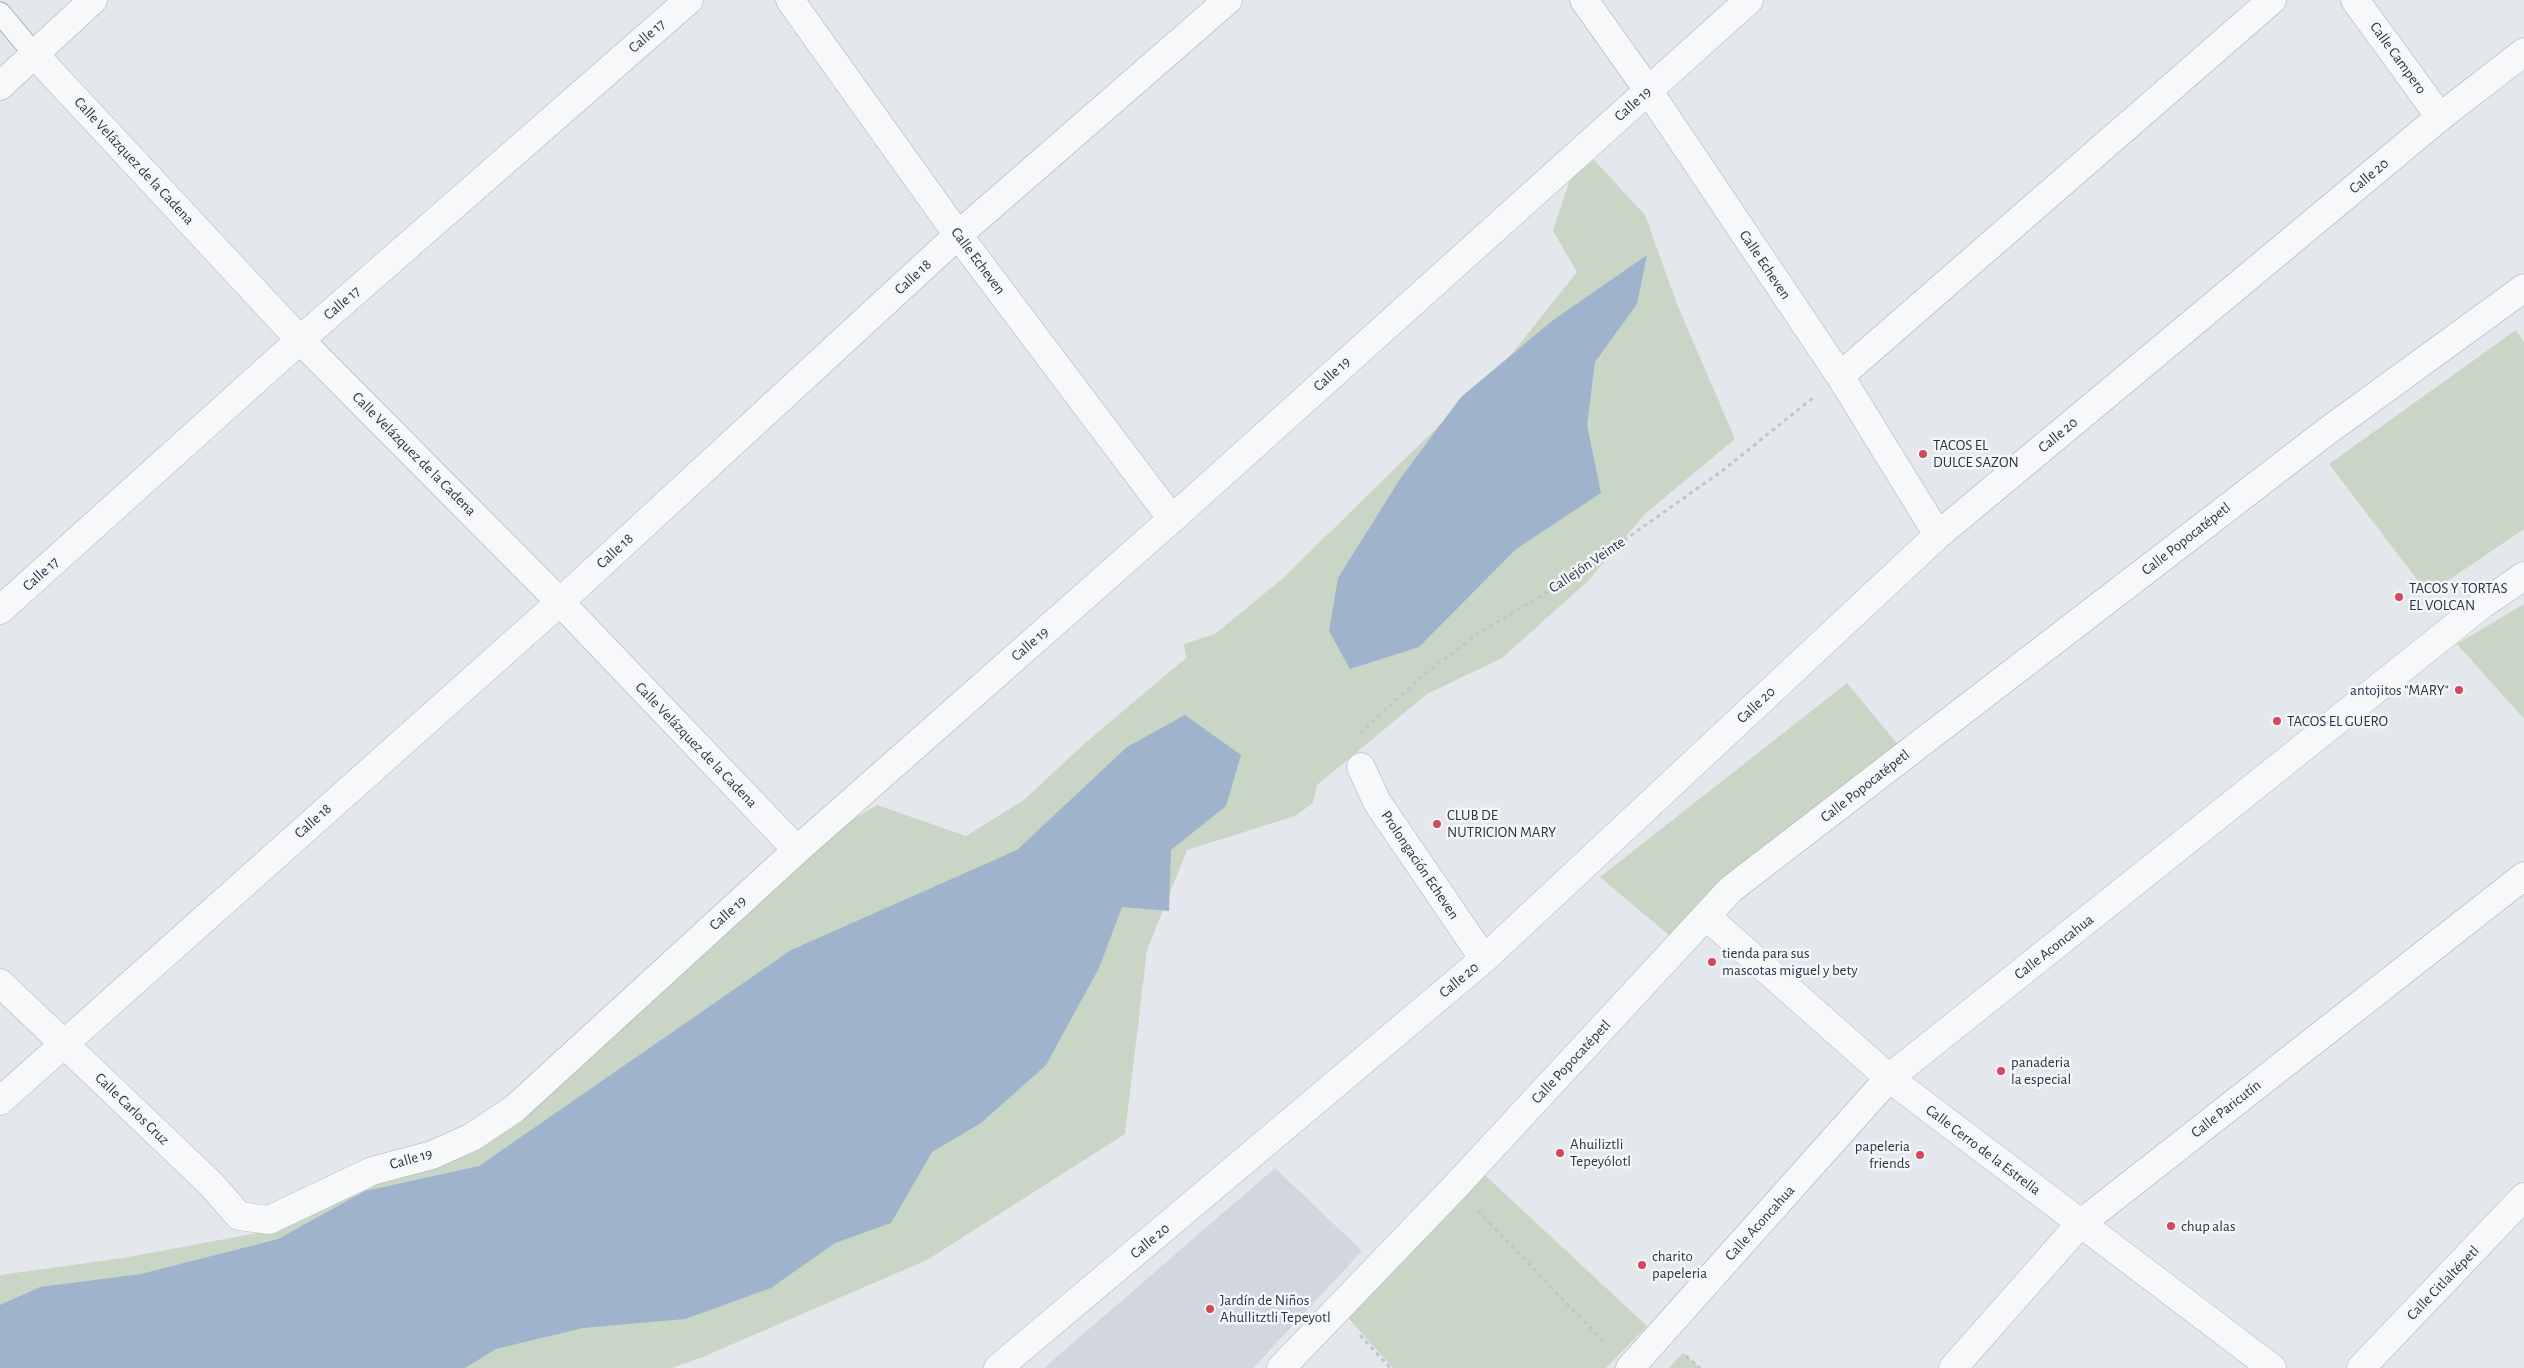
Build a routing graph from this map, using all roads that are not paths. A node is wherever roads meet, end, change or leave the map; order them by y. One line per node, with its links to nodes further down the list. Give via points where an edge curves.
1 (93, 0): 11 (street)
2 (688, 0): 17 (street, Calle 17)
3 (790, 0): 15 (street, Calle Echeven)
4 (1228, 0): 15 (street, Calle 18)
5 (1584, 0): 13 (street, Calle Echeven)
6 (1749, 0): 13 (street, Calle 19)
7 (2272, 0): 18 (street)
8 (2355, 0): 14 (street, Calle Campero)
9 (0, 13): 11 (lane)
10 (2524, 52): 14 (street, Calle 20)
11 (35, 54): 12 (street); 17 (street, Calle Velázquez de la Cadena)
12 (0, 86)
13 (1648, 90): 18 (street, Calle Echeven); 19 (street, Calle 19)
14 (2440, 117): 20 (street, Calle 20)
15 (958, 235): 19 (street, Calle Echeven); 22 (street, Calle 18)
16 (2524, 288): 27 (street, Calle Popocatépetl, via 2279,468 1731,889)
17 (300, 340): 22 (street, Calle Velázquez de la Cadena); 23 (street, Calle 17)
18 (1840, 376): 20 (street, Calle Echeven)
19 (1172, 519): 25 (street, Calle 19)
20 (1938, 535): 28 (street, Calle 20)
21 (2524, 576): 31 (street, Calle Aconcahua, via 2483,604)
22 (560, 602): 25 (street, Calle Velázquez de la Cadena); 30 (street, Calle 18)
23 (0, 610)
24 (1361, 767): 28 (street, Prolongación Echeven, via 1377,802)
25 (797, 850): 34 (street, Calle 19, via 514,1108 472,1137 432,1155 372,1171)
26 (2524, 876): 35 (street, Calle Paricutín)
27 (1706, 916): 31 (street, Calle Cerro de la Estrella); 37 (street, Calle Popocatépetl, via 1455,1187)
28 (1484, 960): 36 (street, Calle 20)
29 (0, 983): 30 (street, Calle Carlos Cruz)
30 (64, 1044): 32 (street, Calle 18); 34 (street, Calle Carlos Cruz, via 211,1184 239,1216)
31 (1889, 1078): 35 (street, Calle Cerro de la Estrella); 38 (street, Calle Aconcahua)
32 (0, 1101)
33 (2524, 1197): 41 (street, Calle Citlaltépetl)
34 (269, 1220)
35 (2080, 1224): 39 (street, Calle Paricutín); 40 (street, Calle Cerro de la Estrella)
36 (998, 1368)
37 (1281, 1368)
38 (1630, 1368)
39 (1953, 1368)
40 (2272, 1368)
41 (2361, 1368)

